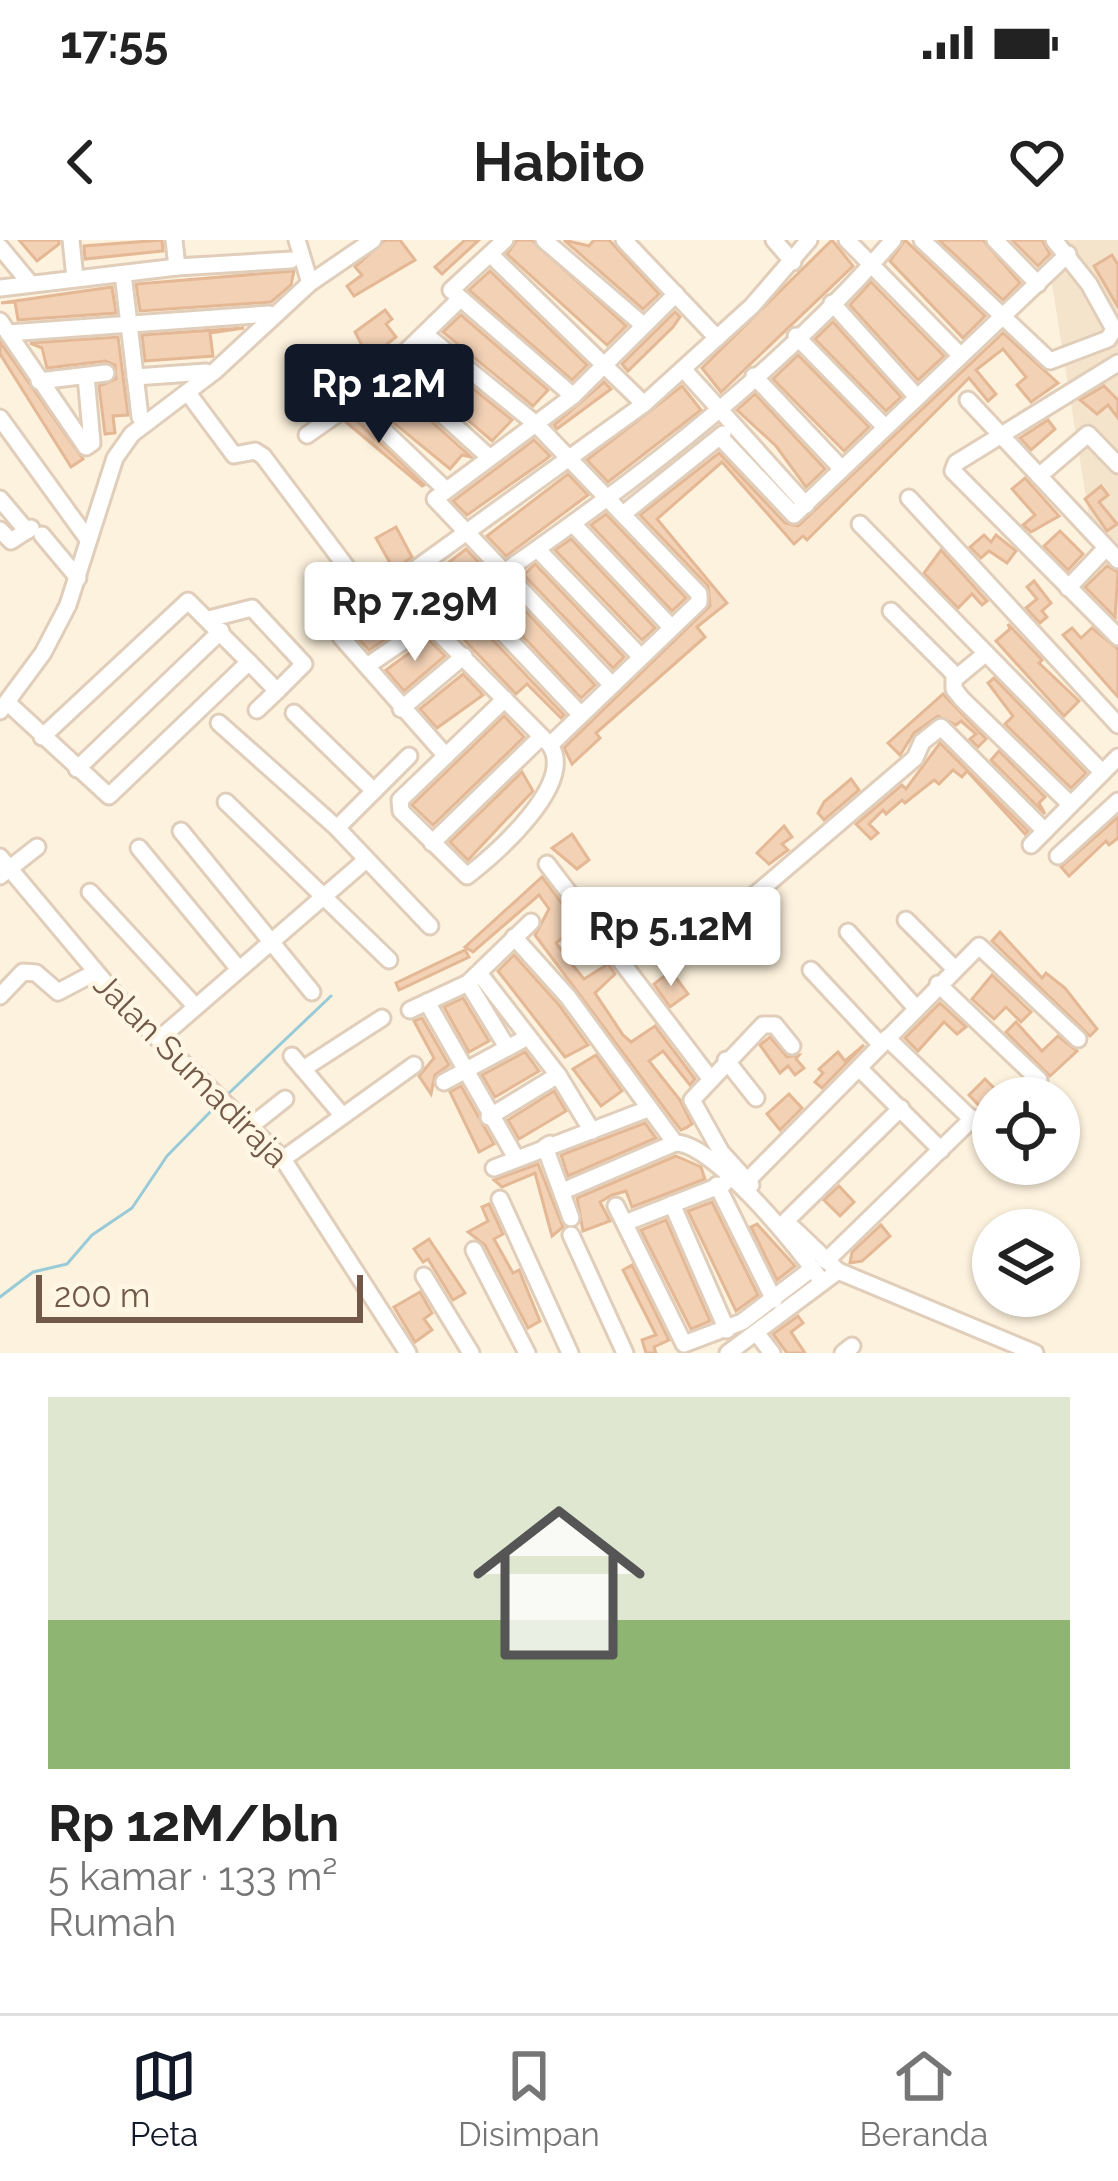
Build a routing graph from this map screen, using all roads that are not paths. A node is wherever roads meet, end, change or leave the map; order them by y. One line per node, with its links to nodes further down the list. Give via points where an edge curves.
1 (71, 240): 23 (street)
2 (174, 240): 21 (street)
3 (297, 240): 25 (street)
4 (373, 240): 25 (street)
5 (505, 240): 16 (street)
6 (544, 240): 34 (street)
7 (774, 240): 19 (street)
8 (809, 240): 19 (street)
9 (847, 240): 20 (street)
10 (893, 240): 20 (street)
11 (922, 240): 32 (street)
12 (995, 240): 26 (street)
13 (1054, 240): 17 (street)
14 (631, 242): 28 (street)
15 (0, 247): 24 (street)
16 (490, 254): 29 (street, via 450,286); 40 (street)
17 (1068, 254): 26 (street); 32 (street, via 1113,325 1108,339 1050,361)
18 (291, 260): 21 (street)
19 (794, 262): 38 (street)
20 (871, 265): 30 (street); 39 (street)
21 (177, 267): 22 (street)
22 (123, 274): 23 (street); 33 (street)
23 (75, 278): 24 (street)
24 (28, 282): 27 (street)
25 (310, 283): 50 (street)
26 (1038, 284): 32 (street)
27 (0, 288)
28 (676, 294): 34 (street); 38 (street)
29 (460, 299): 36 (street); 51 (street)
30 (832, 303): 37 (street); 52 (street)
31 (269, 314): 33 (street)
32 (1001, 319): 39 (street)
33 (131, 324): 35 (street); 48 (street)
34 (642, 325): 40 (street)
35 (4, 327): 49 (street)
36 (427, 335): 41 (street); 59 (street)
37 (796, 336): 47 (street); 61 (street)
38 (717, 338): 42 (street)
39 (958, 354): 52 (street)
40 (607, 364): 51 (street); 55 (street)
41 (391, 368): 54 (street); 66 (street)
42 (684, 370): 55 (street); 56 (street)
43 (1115, 370): 64 (street)
44 (206, 372): 48 (street)
45 (106, 373): 46 (street)
46 (86, 376): 49 (street); 49 (street, via 86,447)
47 (754, 376): 56 (street); 68 (street)
48 (135, 377): 57 (street)
49 (39, 381)
50 (188, 393): 81 (street, via 132,434 115,458); 89 (street, via 234,455 263,456)
51 (574, 396): 59 (street)
52 (916, 396): 61 (street)
53 (968, 400): 64 (street)
54 (354, 402): 62 (street); 70 (street)
55 (644, 404): 65 (street)
56 (722, 410): 60 (street); 73 (street)
57 (140, 417)
58 (0, 418): 81 (street)
59 (536, 424): 65 (street); 66 (street)
60 (735, 424): 63 (street); 74 (street)
61 (883, 425): 68 (street)
62 (307, 435)
63 (720, 436): 74 (street, via 788,513); 75 (street)
64 (1004, 436): 69 (street); 87 (street, via 956,463 955,478)
65 (568, 456): 73 (street); 80 (street)
66 (489, 457): 70 (street)
67 (1118, 465): 69 (street, via 1088,434)
68 (840, 467): 74 (street)
69 (1040, 476): 83 (street)
70 (444, 488): 80 (street, via 439,506)
71 (909, 497): 110 (street)
72 (0, 499): 79 (street)
73 (609, 502): 75 (street); 77 (street)
74 (806, 505)
75 (622, 514): 93 (street, via 699,594)
76 (860, 524): 95 (street)
77 (575, 526): 82 (street); 93 (street)
78 (0, 530): 79 (street, via 11,541)
79 (33, 531): 85 (street)
80 (466, 531): 84 (street); 86 (street)
81 (87, 538): 85 (street)
82 (539, 551): 84 (street); 97 (street)
83 (1112, 554): 87 (street)
84 (507, 574): 88 (street); 101 (street)
85 (78, 578): 104 (street, via 43,653)
86 (391, 585): 89 (street); 91 (street)
87 (1068, 588): 94 (street)
88 (469, 597): 91 (street); 108 (street)
89 (372, 601): 99 (street, via 338,625)
90 (891, 611): 100 (street)
91 (431, 622): 96 (street); 99 (street)
92 (215, 625): 98 (street); 102 (street, via 252,608 304,660); 111 (street, via 188,602); 116 (street)
93 (671, 627): 97 (street)
94 (1118, 637)
95 (985, 654): 100 (street); 117 (street)
96 (464, 656): 103 (street); 105 (street)
97 (640, 656): 101 (street)
98 (248, 662): 102 (street); 116 (street, via 113,794)
99 (367, 666): 105 (street)
100 (956, 679): 121 (street, via 962,699)
101 (611, 684): 108 (street)
102 (277, 691): 106 (street)
103 (505, 699): 112 (street); 114 (street)
104 (4, 707): 111 (street)
105 (401, 709): 114 (street)
106 (257, 710)
107 (294, 713): 118 (street)
108 (580, 714): 112 (street)
109 (219, 723): 122 (street)
110 (1118, 725)
111 (42, 737): 116 (street)
112 (546, 741): 125 (street); 125 (street, via 559,762 544,797 471,874)
113 (409, 756): 118 (street)
114 (446, 756): 125 (street, via 399,806)
115 (1118, 757): 117 (street)
116 (77, 769)
117 (1101, 771): 121 (street)
118 (374, 791): 122 (street)
119 (1118, 801): 129 (street)
120 (226, 802): 134 (street)
121 (1070, 802): 124 (street)
122 (337, 828): 130 (street)
123 (181, 831): 141 (street)
124 (1046, 831): 126 (street); 135 (street, via 941,727)
125 (433, 843)
126 (1031, 844)
127 (37, 847): 132 (street)
128 (139, 848): 143 (street)
129 (1058, 856)
130 (366, 860): 134 (street); 138 (street)
131 (547, 864): 165 (street)
132 (3, 867): 146 (street, Jalan Sumadiraja)
133 (90, 892): 151 (street)
134 (328, 899): 141 (street); 142 (street)
135 (750, 899)
136 (906, 920): 144 (street)
137 (531, 922): 140 (street)
138 (430, 926)
139 (848, 932): 152 (street)
140 (514, 937): 147 (street); 171 (street)
141 (270, 941): 143 (street); 149 (street)
142 (388, 960)
143 (238, 968): 151 (street)
144 (955, 969): 148 (street); 156 (street, via 982,947)
145 (811, 970): 157 (street)
146 (94, 974): 150 (street, via 58,992 23,972); 155 (street, Jalan Sumadiraja)
147 (474, 978): 154 (street); 159 (street); 163 (street, via 418,1006)
148 (938, 984): 152 (street); 166 (street)
149 (312, 992)
150 (0, 997)
151 (196, 1007): 155 (street)
152 (916, 1007): 157 (street)
153 (382, 1018): 172 (street, via 297,1062)
154 (526, 1038): 159 (street); 164 (street)
155 (159, 1039): 177 (street, Jalan Sumadiraja)
156 (1078, 1039)
157 (883, 1041): 162 (street); 173 (street)
158 (792, 1046): 160 (street, via 768,1022)
159 (507, 1048): 163 (street)
160 (725, 1060): 165 (street); 168 (street)
161 (414, 1065): 172 (street)
162 (859, 1069): 170 (street); 184 (street)
163 (464, 1072): 167 (street); 174 (street)
164 (558, 1075): 174 (street); 176 (street)
165 (709, 1077): 184 (street, via 692,1104)
166 (1036, 1077)
167 (444, 1082)
168 (756, 1098)
169 (285, 1099): 177 (street)
170 (901, 1108): 180 (street); 189 (street)
171 (648, 1109): 176 (street); 178 (street)
172 (342, 1114): 182 (street)
173 (972, 1116)
174 (489, 1118): 181 (street)
175 (972, 1120): 180 (street)
176 (588, 1125): 179 (street)
177 (251, 1126): 182 (street, Jalan Sumadiraja)
178 (674, 1143): 184 (street, via 694,1146); 185 (street)
179 (545, 1148): 181 (street); 185 (street)
180 (940, 1150): 192 (street)
181 (516, 1158): 183 (street)
182 (283, 1159): 197 (street, Jalan Sumadiraja)
183 (494, 1168)
184 (732, 1183): 187 (street); 189 (street); 192 (street); 194 (street)
185 (563, 1191): 201 (street)
186 (500, 1199): 200 (street)
187 (672, 1204): 190 (street); 195 (street)
188 (616, 1206): 190 (street)
189 (786, 1221): 192 (street)
190 (625, 1223): 195 (street, via 681,1342)
191 (474, 1250): 199 (street)
192 (825, 1270): 194 (street); 196 (street); 204 (street)
193 (424, 1276): 198 (street)
194 (774, 1300): 195 (street)
195 (727, 1330)
196 (758, 1335): 202 (street); 203 (street)
197 (408, 1353)
198 (470, 1353)
199 (527, 1353)
200 (570, 1353)
201 (625, 1353)
202 (728, 1353)
203 (772, 1353)
204 (1035, 1353)

